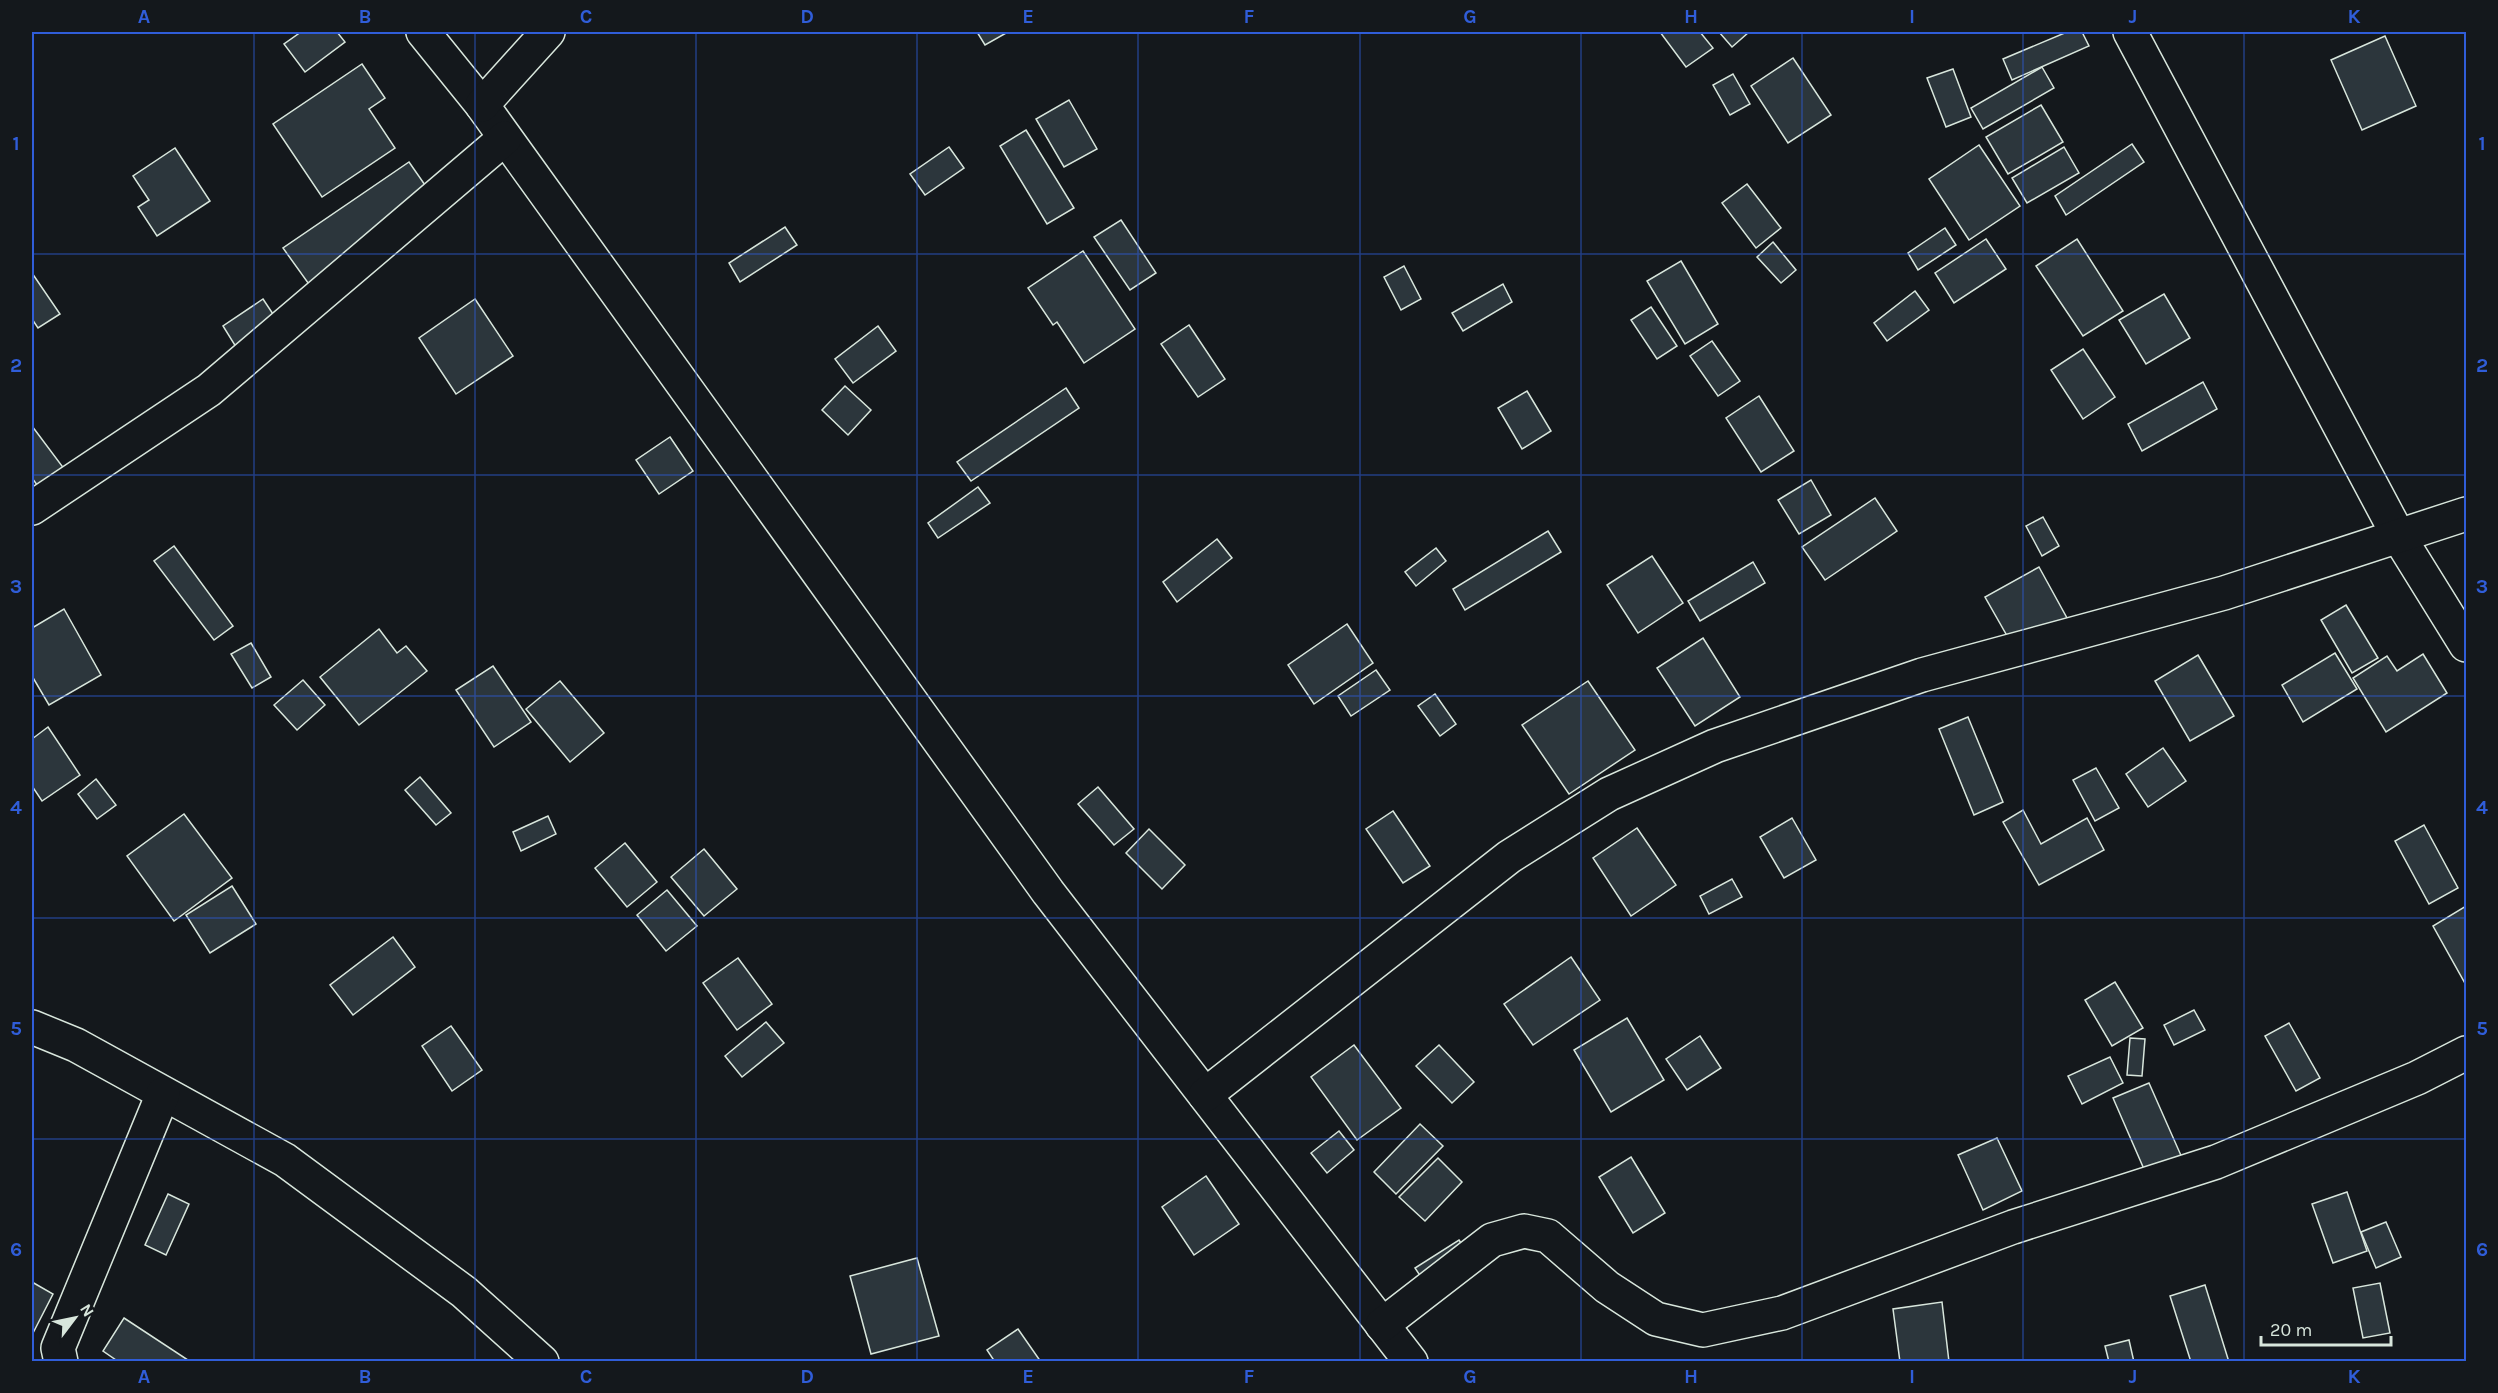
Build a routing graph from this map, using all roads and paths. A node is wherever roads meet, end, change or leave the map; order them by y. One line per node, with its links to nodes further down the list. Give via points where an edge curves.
1 (423, 32): 4 (street)
2 (548, 32): 4 (street)
3 (2130, 32): 8 (street)
4 (482, 105): 5 (street)
5 (505, 138): 6 (street, via 209,390); 13 (street, via 1041,882)
6 (32, 508)
7 (2466, 514): 8 (street)
8 (2399, 537): 9 (street); 13 (street, via 2224,594 1922,675 1714,746 1619,789 1509,857)
9 (2466, 645)
10 (32, 1027): 12 (street, via 76,1045)
11 (2466, 1053): 14 (street, via 2417,1078 2216,1162 2013,1227 1782,1313 1703,1330 1656,1319 1608,1287 1548,1236 1524,1231 1492,1240)
12 (164, 1094): 15 (street); 16 (street, via 285,1160 464,1292)
13 (1205, 1095): 14 (street)
14 (1382, 1325): 17 (street)
15 (56, 1357)
16 (542, 1362)
17 (1411, 1362)

